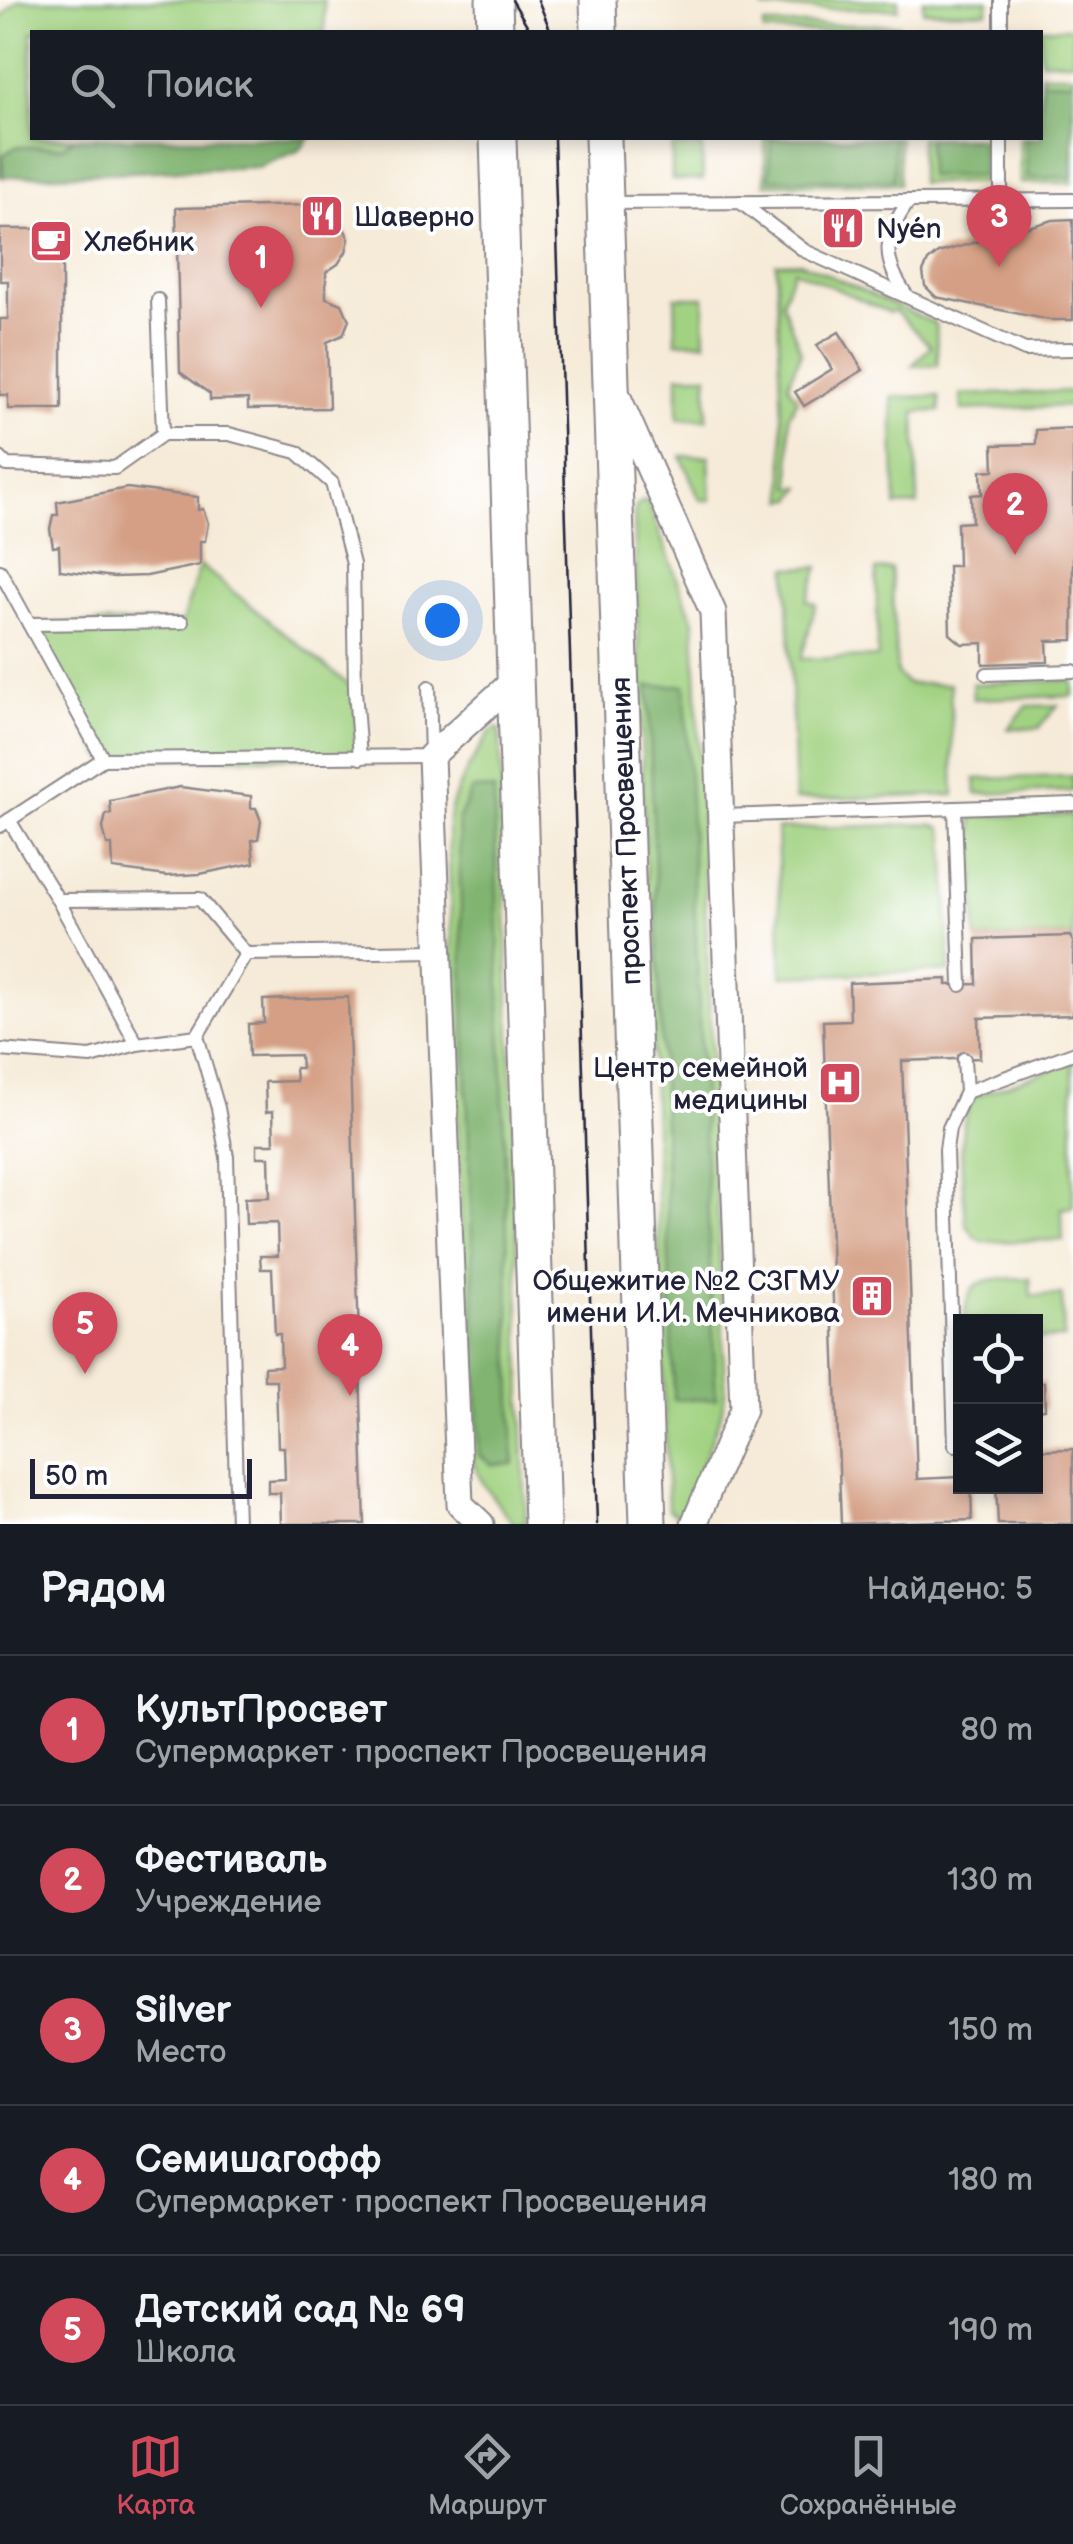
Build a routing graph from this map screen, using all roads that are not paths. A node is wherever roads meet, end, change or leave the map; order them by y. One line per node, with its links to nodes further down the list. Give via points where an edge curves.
1 (494, 0): 4 (main road)
2 (598, 0): 5 (main road)
3 (1002, 0): 6 (lane)
4 (494, 30)
5 (600, 30)
6 (1001, 30)
7 (498, 140): 26 (main road)
8 (603, 140): 14 (main road, проспект Просвещения)
9 (1001, 140): 11 (lane)
10 (909, 200): 11 (lane); 13 (lane); 15 (lane, via 893,223 887,249 893,276)
11 (1001, 200): 12 (lane)
12 (1073, 200)
13 (740, 202): 14 (lane); 15 (lane, via 804,251)
14 (605, 203): 18 (main road, проспект Просвещения)
15 (909, 298): 17 (lane, via 1025,350)
16 (158, 300): 19 (lane)
17 (1073, 349)
18 (610, 381): 33 (street, via 713,612); 49 (main road, проспект Просвещения)
19 (163, 434): 20 (lane, via 114,468 8,466); 29 (lane, via 230,434 297,452 332,483 353,564)
20 (0, 458)
21 (0, 571): 23 (lane)
22 (182, 622): 23 (lane)
23 (30, 624): 30 (lane)
24 (1073, 671): 25 (lane)
25 (988, 674)
26 (515, 680): 28 (street); 48 (main road)
27 (428, 687): 28 (lane)
28 (431, 756): 29 (lane); 36 (street)
29 (360, 758): 30 (lane)
30 (103, 759): 34 (lane)
31 (1073, 804): 32 (lane)
32 (956, 808): 33 (lane); 38 (lane)
33 (721, 816): 50 (street, via 743,1409)
34 (5, 823): 35 (lane)
35 (58, 900): 37 (lane, via 200,898); 40 (lane)
36 (437, 950): 37 (lane); 47 (street, via 460,1504)
37 (246, 954): 39 (lane)
38 (962, 985)
39 (196, 1036): 40 (lane); 46 (lane, via 227,1158)
40 (137, 1044): 41 (lane, via 90,1057)
41 (0, 1050)
42 (1073, 1053): 44 (lane)
43 (964, 1059): 44 (lane)
44 (966, 1092): 45 (lane, via 946,1150)
45 (955, 1404)
46 (237, 1524)
47 (481, 1524)
48 (542, 1524)
49 (648, 1524)
50 (694, 1524)

